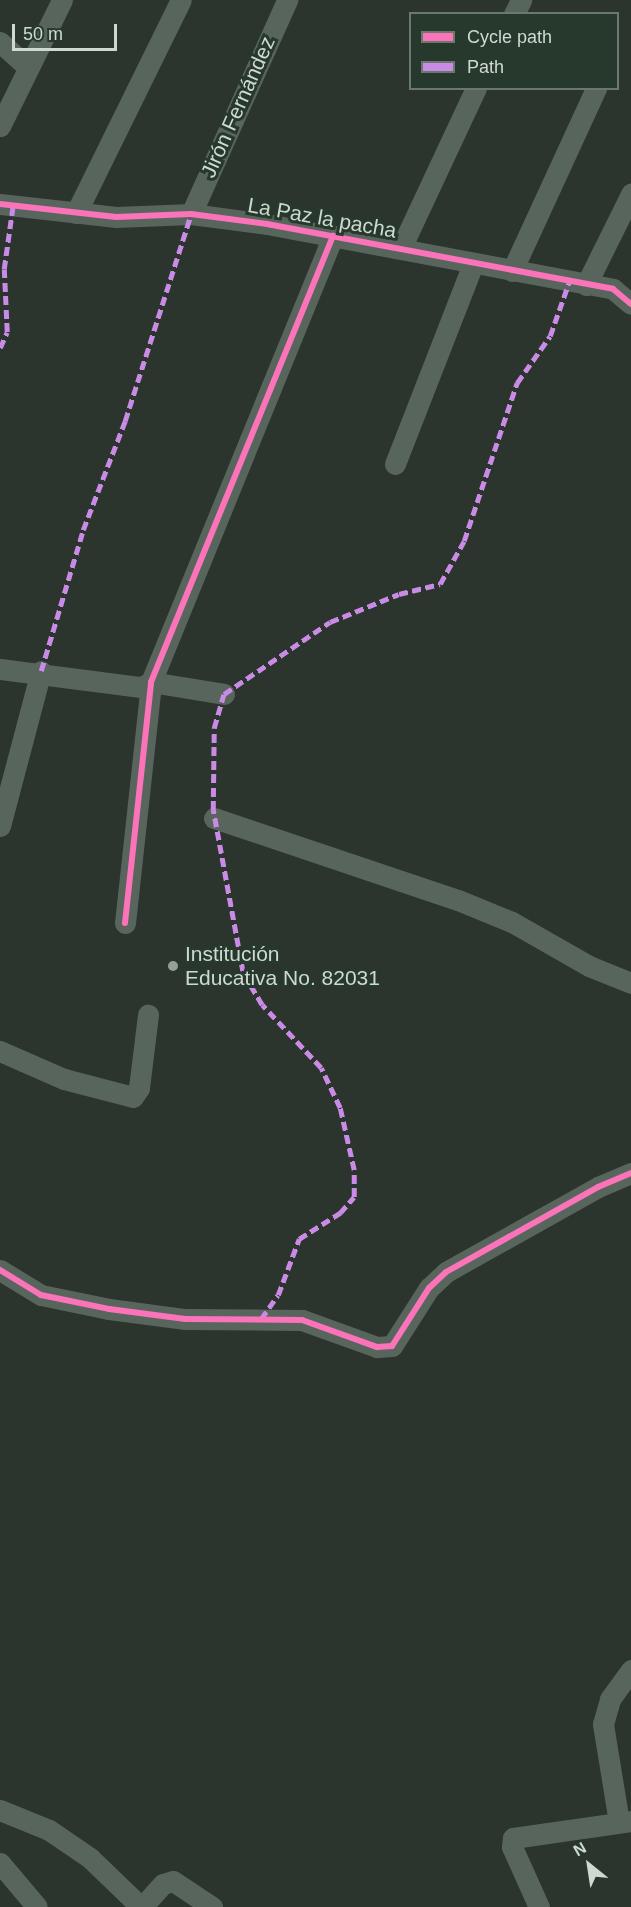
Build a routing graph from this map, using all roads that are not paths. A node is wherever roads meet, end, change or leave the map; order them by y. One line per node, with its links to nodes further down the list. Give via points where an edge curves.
1 (62, 0): 5 (street)
2 (181, 0): 11 (street)
3 (287, 0): 12 (street, Jirón Fernández)
4 (0, 42): 5 (street)
5 (27, 66): 8 (street)
6 (475, 90): 14 (street)
7 (595, 90): 16 (street)
8 (0, 126)
9 (631, 194): 17 (street)
10 (0, 204): 11 (street, La Paz la pacha)
11 (76, 213): 12 (street, La Paz la pacha)
12 (191, 214): 13 (street, La Paz la pacha)
13 (333, 236): 14 (street, La Paz la pacha); 23 (street)
14 (401, 248): 15 (street, La Paz la pacha)
15 (472, 264): 16 (street, La Paz la pacha); 20 (street)
16 (512, 271): 17 (street, La Paz la pacha)
17 (586, 285): 18 (street, La Paz la pacha)
18 (622, 289): 19 (street, La Paz la pacha)
19 (631, 304)
20 (395, 464)
21 (0, 669): 22 (street)
22 (41, 671): 23 (street, via 130,686); 26 (street)
23 (151, 682): 24 (street); 27 (street)
24 (224, 694)
25 (214, 818): 28 (street, via 458,900 512,922 588,966)
26 (0, 826)
27 (124, 922)
28 (631, 983)
29 (147, 1015): 30 (street, via 139,1088 133,1097 124,1099 64,1079)
30 (0, 1051)
31 (631, 1173): 32 (street, via 598,1186 503,1244 446,1272 429,1288 392,1346 377,1347 302,1320 185,1319 109,1309 41,1295)
32 (0, 1270)
33 (631, 1670): 35 (street, via 610,1699 603,1724)
34 (0, 1810): 38 (street, via 49,1830 90,1858)
35 (625, 1821): 40 (street, via 513,1838 512,1847)
36 (0, 1863): 37 (street)
37 (37, 1907)
38 (141, 1907): 39 (street, via 163,1884 173,1881)
39 (212, 1907)
40 (539, 1907)

